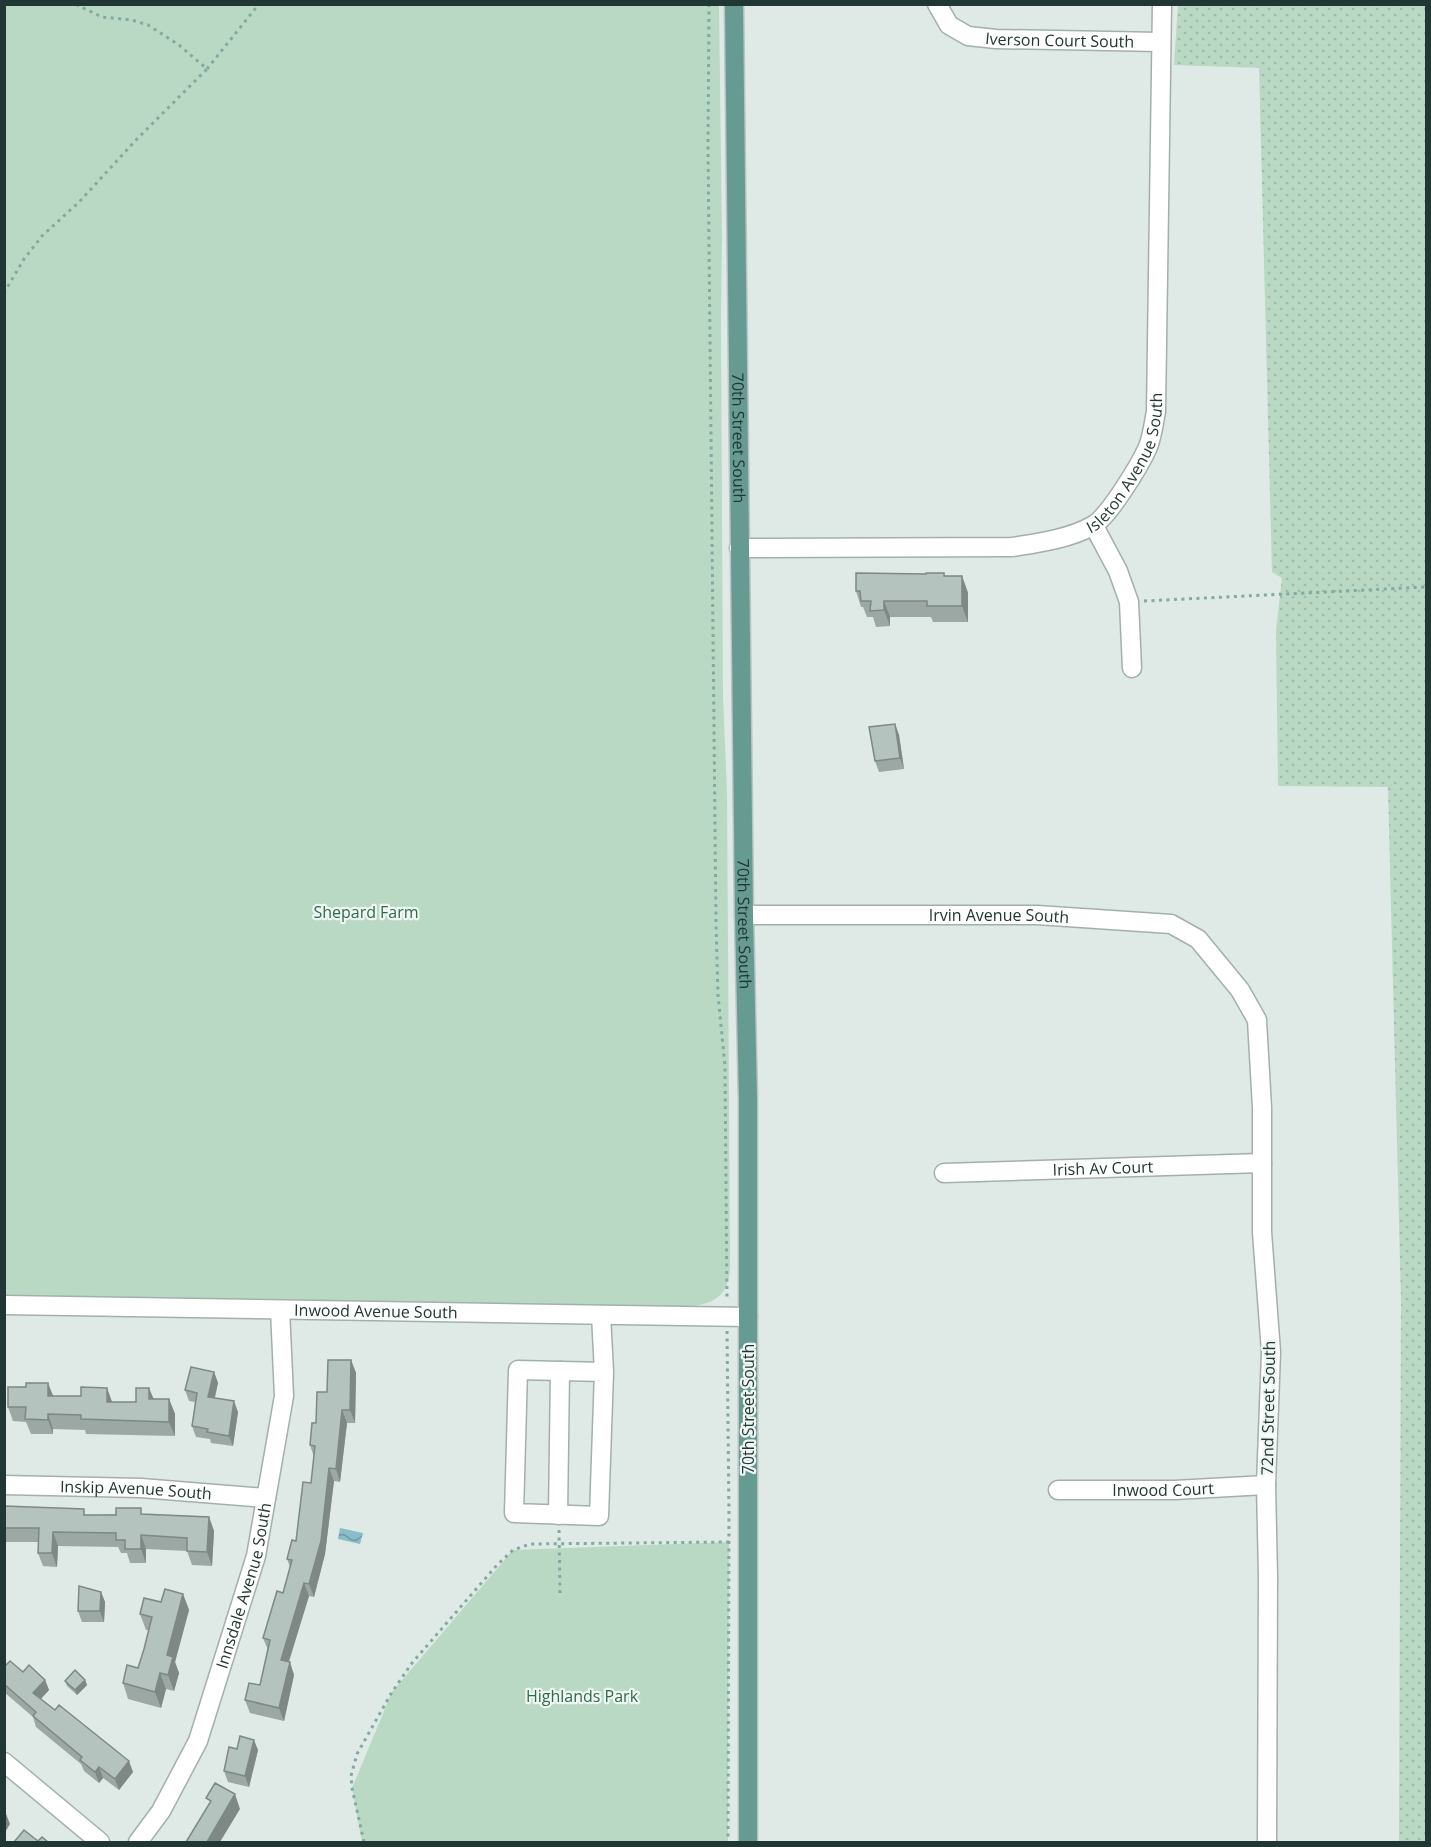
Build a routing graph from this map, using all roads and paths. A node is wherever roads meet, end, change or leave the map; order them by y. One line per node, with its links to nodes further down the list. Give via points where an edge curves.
1 (75, 4): 8 (path, via 102,17 148,25)
2 (259, 4): 8 (path)
3 (709, 4): 19 (path, via 717,944 724,1066)
4 (734, 4): 11 (main road, 70th Street South)
5 (937, 4): 7 (street, Iverson Court South, via 949,25 968,36)
6 (1162, 4): 7 (street)
7 (1160, 42): 10 (street, Isleton Avenue South, via 1156,411 1148,447 1124,489)
8 (207, 69): 9 (path, via 42,236)
9 (4, 293)
10 (1094, 526): 11 (street, Isleton Avenue South, via 1048,541 1012,547); 13 (street)
11 (740, 548): 15 (main road, 70th Street South)
12 (1426, 587): 13 (path)
13 (1129, 602): 14 (street)
14 (1132, 668)
15 (744, 915): 16 (street, Irvin Avenue South, via 1037,915 1171,924 1198,939); 23 (main road, 70th Street South)
16 (1232, 981): 17 (street, 72nd Street South, via 1257,1020)
17 (1262, 1163): 18 (street, Irish Av Court); 28 (street, 72nd Street South, via 1262,1232 1271,1352)
18 (944, 1173)
19 (727, 1274)
20 (4, 1305): 21 (street, Inwood Avenue South)
21 (280, 1310): 22 (street, Inwood Avenue South); 30 (street, Innsdale Avenue South, via 284,1396)
22 (601, 1315): 23 (street, Inwood Avenue South); 26 (street)
23 (747, 1317): 40 (main road, 70th Street South)
24 (727, 1353): 32 (path)
25 (560, 1371): 26 (street); 31 (street); 31 (street, via 518,1370 514,1513)
26 (604, 1372): 31 (street, via 599,1516)
27 (4, 1485): 30 (street, Inskip Avenue South, via 141,1488)
28 (1266, 1485): 29 (street, Inwood Court); 41 (street, 72nd Street South)
29 (1058, 1490)
30 (266, 1498): 37 (street, Innsdale Avenue South, via 256,1556 198,1740 161,1811)
31 (558, 1515): 33 (path)
32 (729, 1542): 33 (path); 39 (path)
33 (559, 1544): 34 (path); 38 (path, via 530,1544 513,1550 497,1564 392,1692 357,1754 351,1776)
34 (560, 1594)
35 (4, 1762): 36 (street)
36 (100, 1842)
37 (138, 1842)
38 (364, 1842)
39 (728, 1842)
40 (748, 1842)
41 (1267, 1842)

